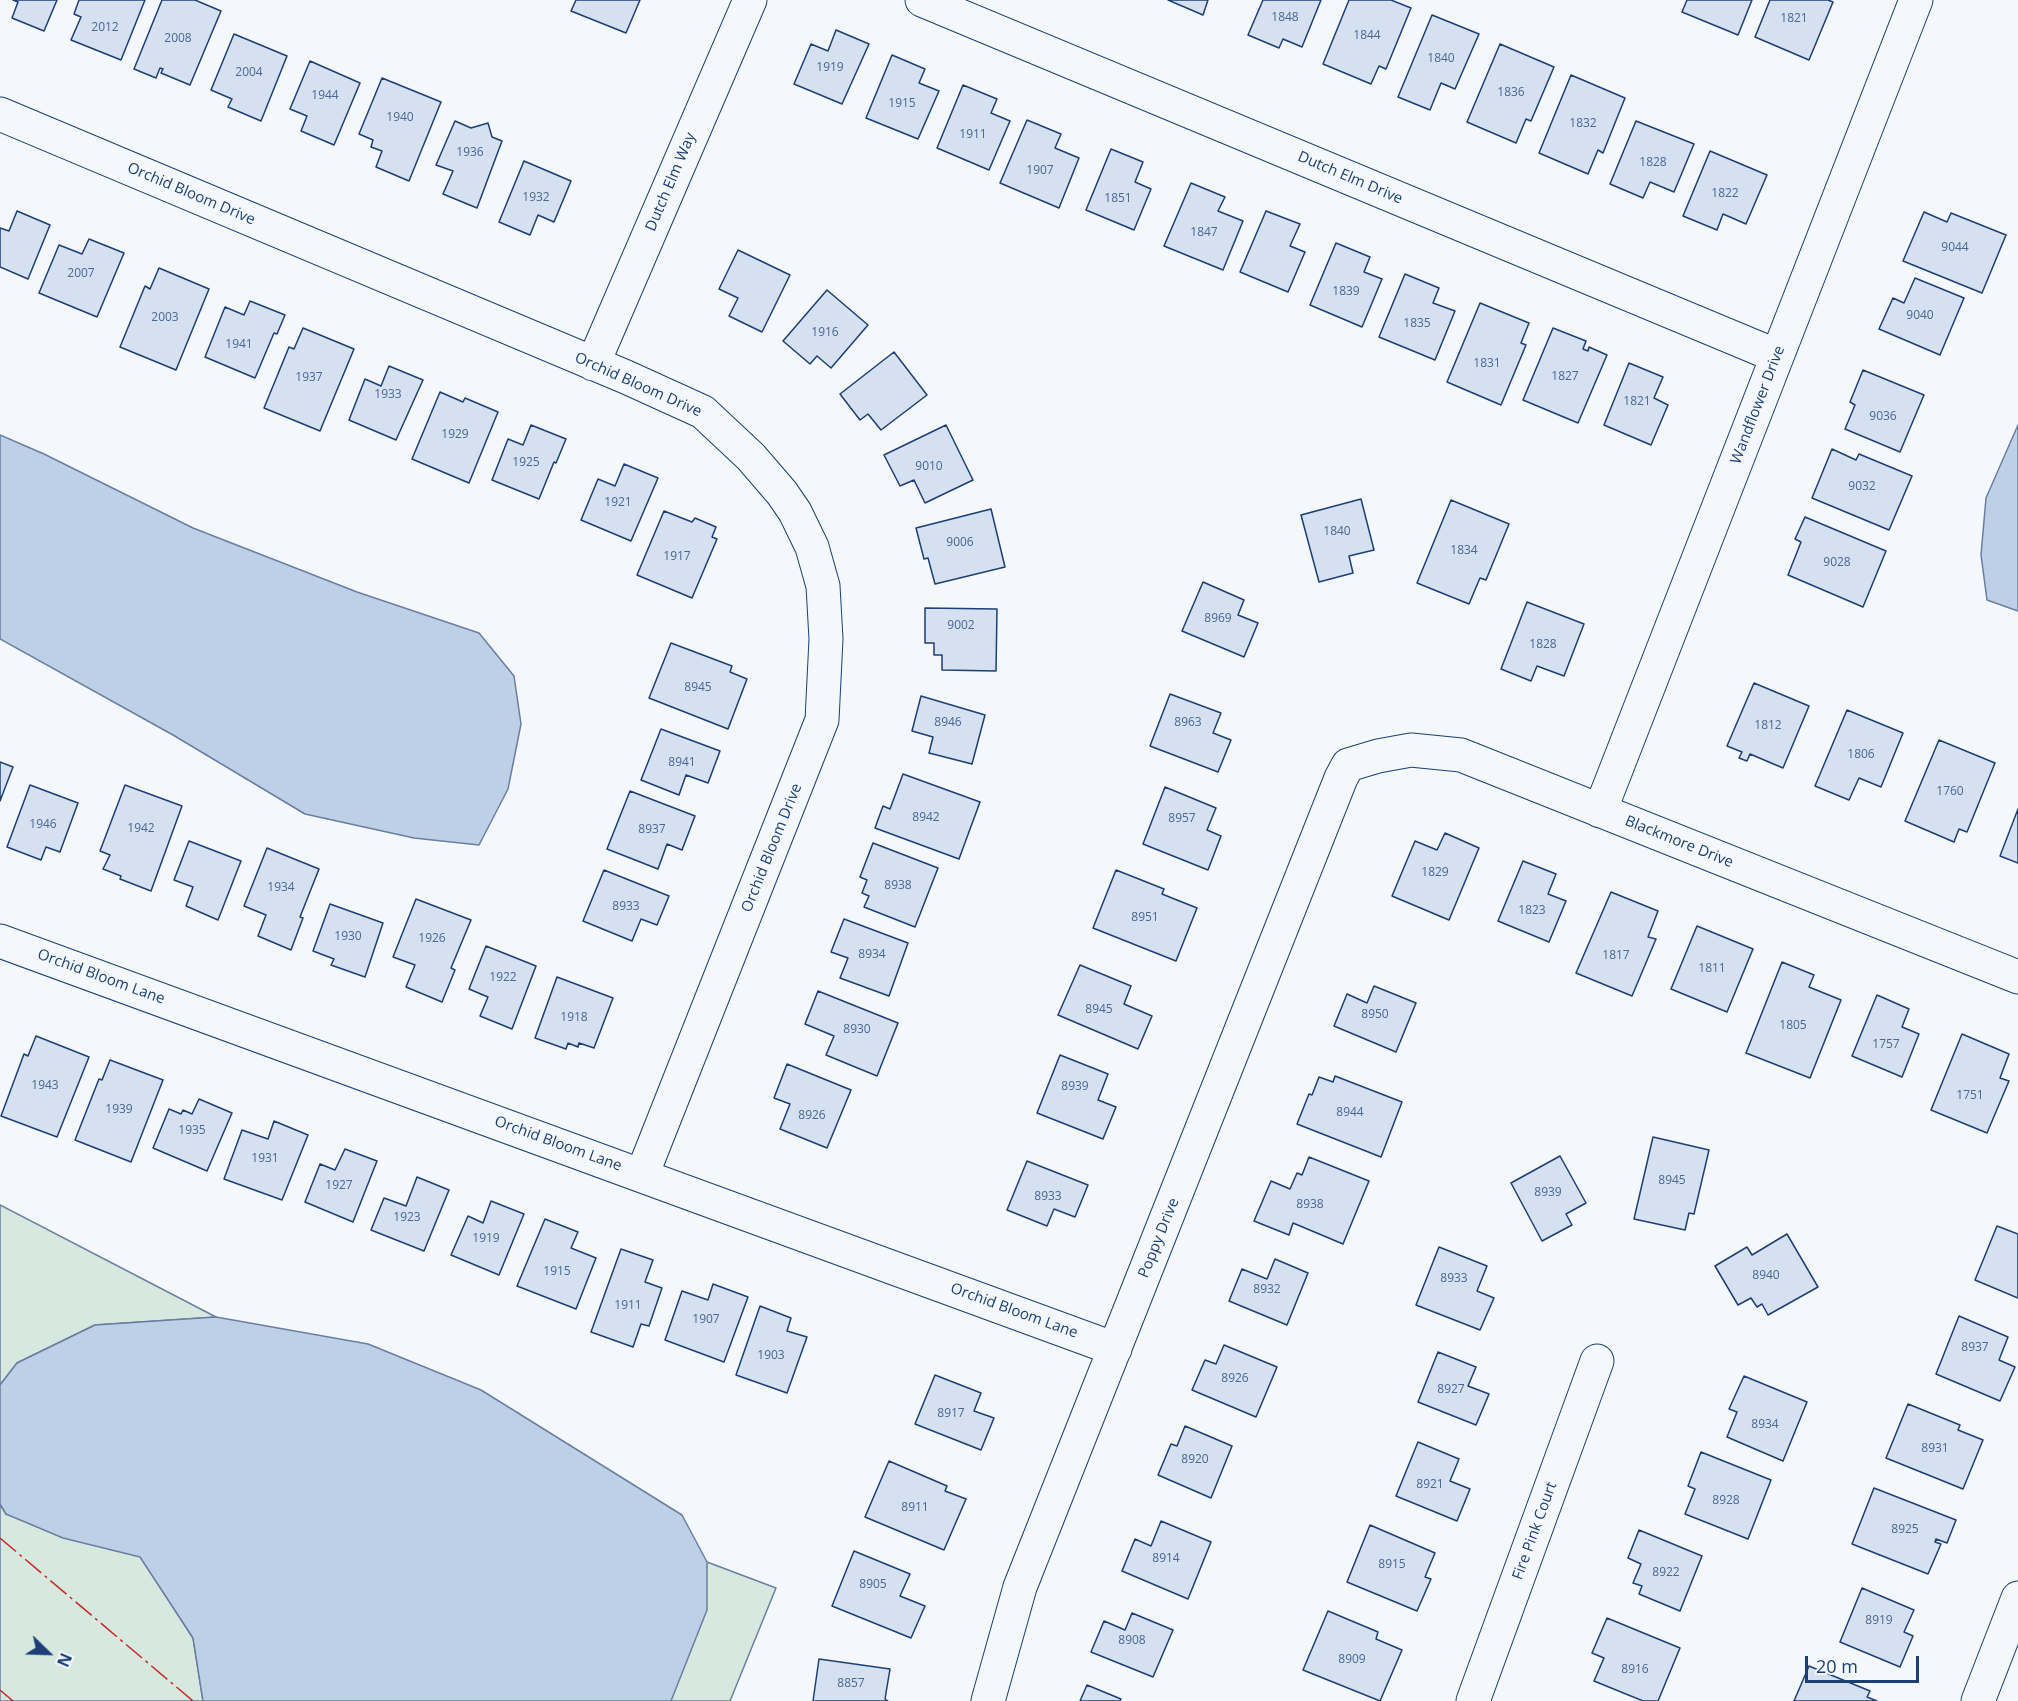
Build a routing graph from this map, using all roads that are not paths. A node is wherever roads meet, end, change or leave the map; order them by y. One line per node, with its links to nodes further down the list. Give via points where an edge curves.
1 (750, 0): 6 (street, Dutch Elm Way)
2 (922, 0): 5 (street, Dutch Elm Drive)
3 (1916, 0): 5 (street, Wandflower Drive)
4 (0, 114): 6 (street, Orchid Bloom Drive)
5 (1777, 356): 8 (street, Wandflower Drive)
6 (593, 364): 11 (street, Orchid Bloom Drive, via 702,412 751,457 795,512 812,547 823,586 826,639 822,720)
7 (1341, 778): 8 (street, Blackmore Drive, via 1348,765 1378,756 1412,750 1461,755); 12 (street, Poppy Drive)
8 (1600, 811): 10 (street, Blackmore Drive)
9 (0, 940): 11 (street, Orchid Bloom Lane)
10 (2018, 977)
11 (642, 1175): 12 (street, Orchid Bloom Lane)
12 (1115, 1348): 15 (street, Poppy Drive, via 1020,1587)
13 (1598, 1361): 16 (street, Fire Pink Court)
14 (2018, 1598): 17 (street)
15 (988, 1701)
16 (1473, 1701)
17 (1978, 1701)

